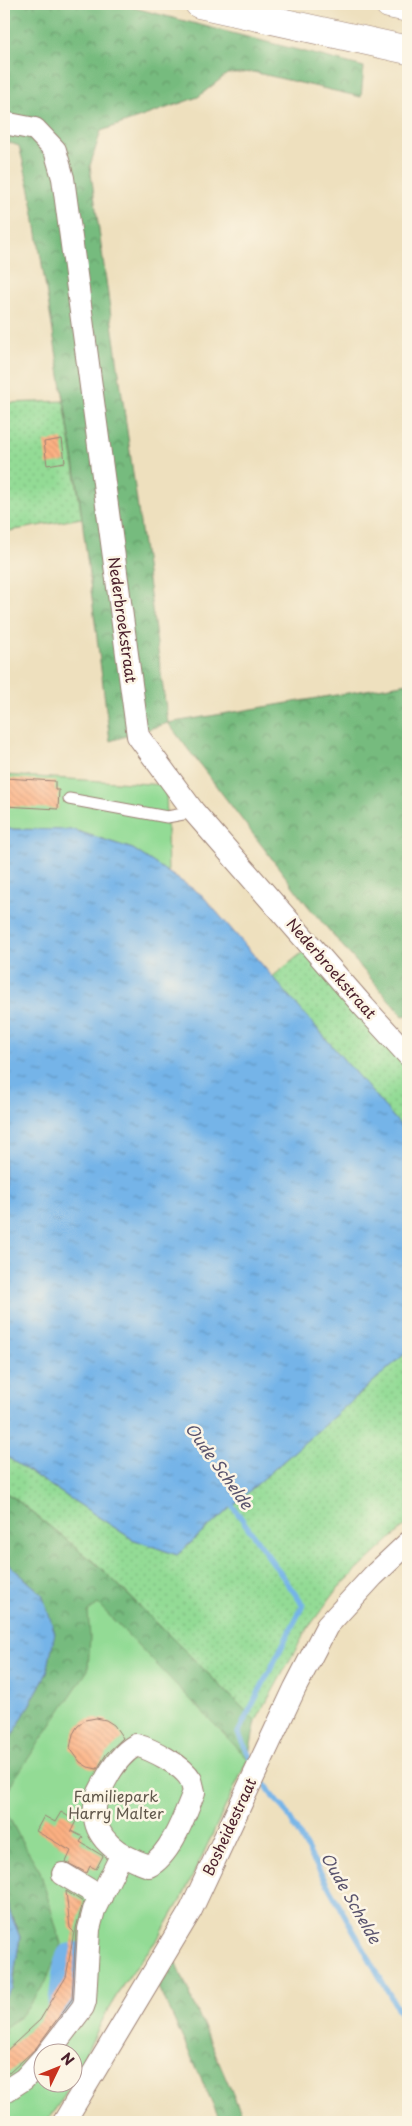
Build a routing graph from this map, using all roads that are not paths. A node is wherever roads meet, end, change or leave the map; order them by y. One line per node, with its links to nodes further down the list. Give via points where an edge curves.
1 (199, 4): 4 (highway)
2 (389, 4): 3 (highway)
3 (408, 8)
4 (408, 50)
5 (4, 123): 7 (street, Nederbroekstraat, via 35,129 55,150 63,178 138,736)
6 (69, 800): 7 (lane, via 167,817)
7 (194, 812): 8 (street, Nederbroekstraat)
8 (408, 1055)
9 (408, 1543): 16 (street, Bosheidestraat, via 327,1626 192,1910)
10 (122, 1854): 10 (street, via 149,1866 158,1862 194,1792 190,1778 179,1768 147,1748 136,1745 118,1760 96,1800 95,1822 100,1836); 12 (street)
11 (64, 1874): 12 (street)
12 (101, 1897): 13 (street, via 89,1929 85,2001)
13 (55, 2044)
14 (32, 2070): 15 (street)
15 (4, 2092)
16 (64, 2122)

